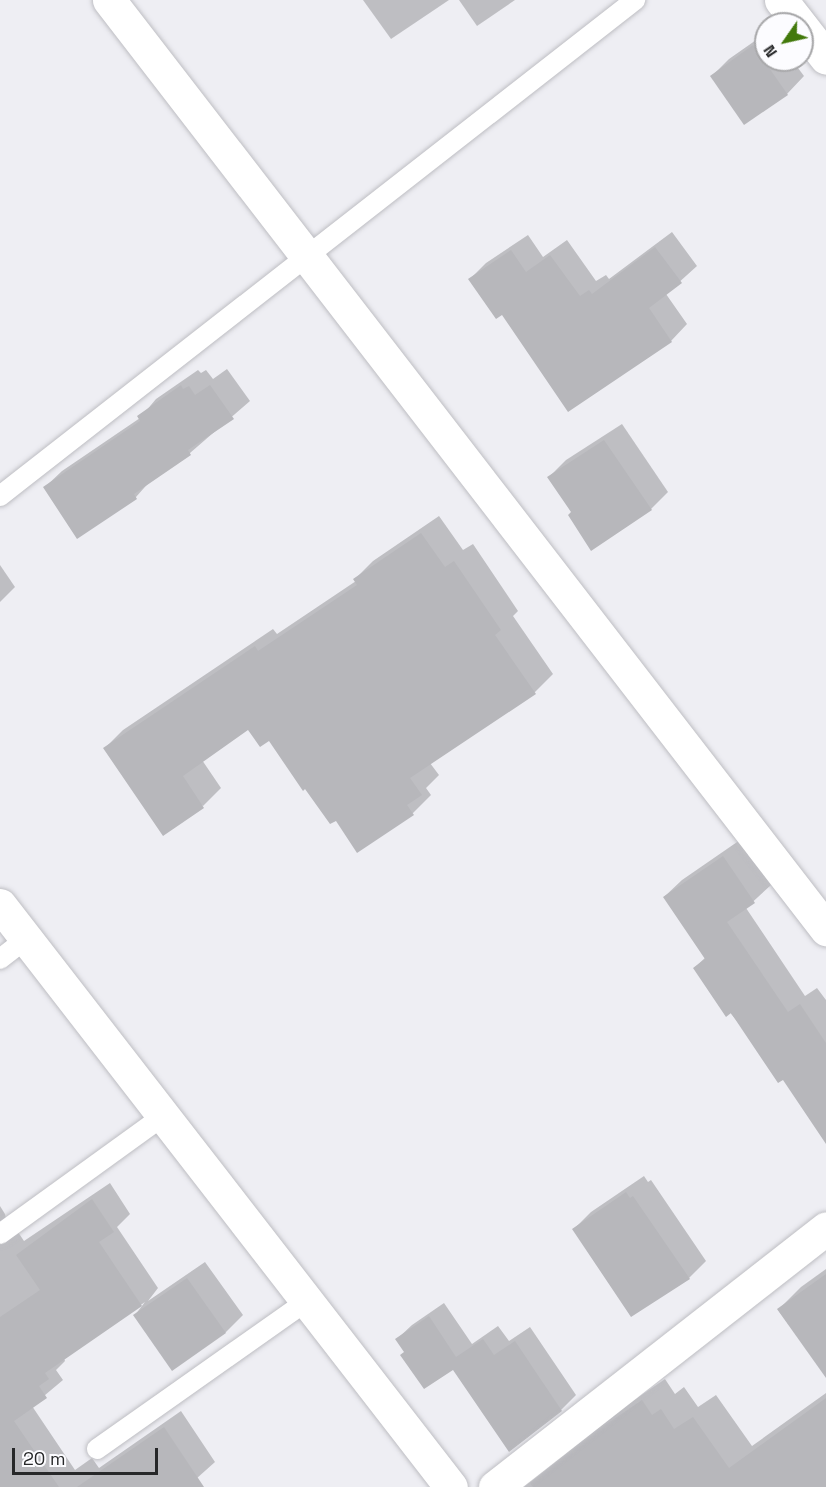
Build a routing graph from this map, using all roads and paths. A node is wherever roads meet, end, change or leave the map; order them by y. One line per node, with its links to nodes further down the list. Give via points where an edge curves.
1 (109, 0): 7 (street)
2 (634, 0): 7 (lane)
3 (781, 0): 4 (street)
4 (791, 12)
5 (814, 42): 6 (street)
6 (826, 58)
7 (306, 256): 8 (lane); 10 (street)
8 (0, 496)
9 (0, 905): 11 (street)
10 (826, 929)
11 (26, 939): 12 (lane); 13 (street)
12 (0, 959)
13 (163, 1116): 15 (lane); 16 (street)
14 (826, 1228): 19 (street)
15 (0, 1234)
16 (307, 1301): 17 (lane); 18 (street)
17 (97, 1449)
18 (451, 1487)
19 (495, 1487)

